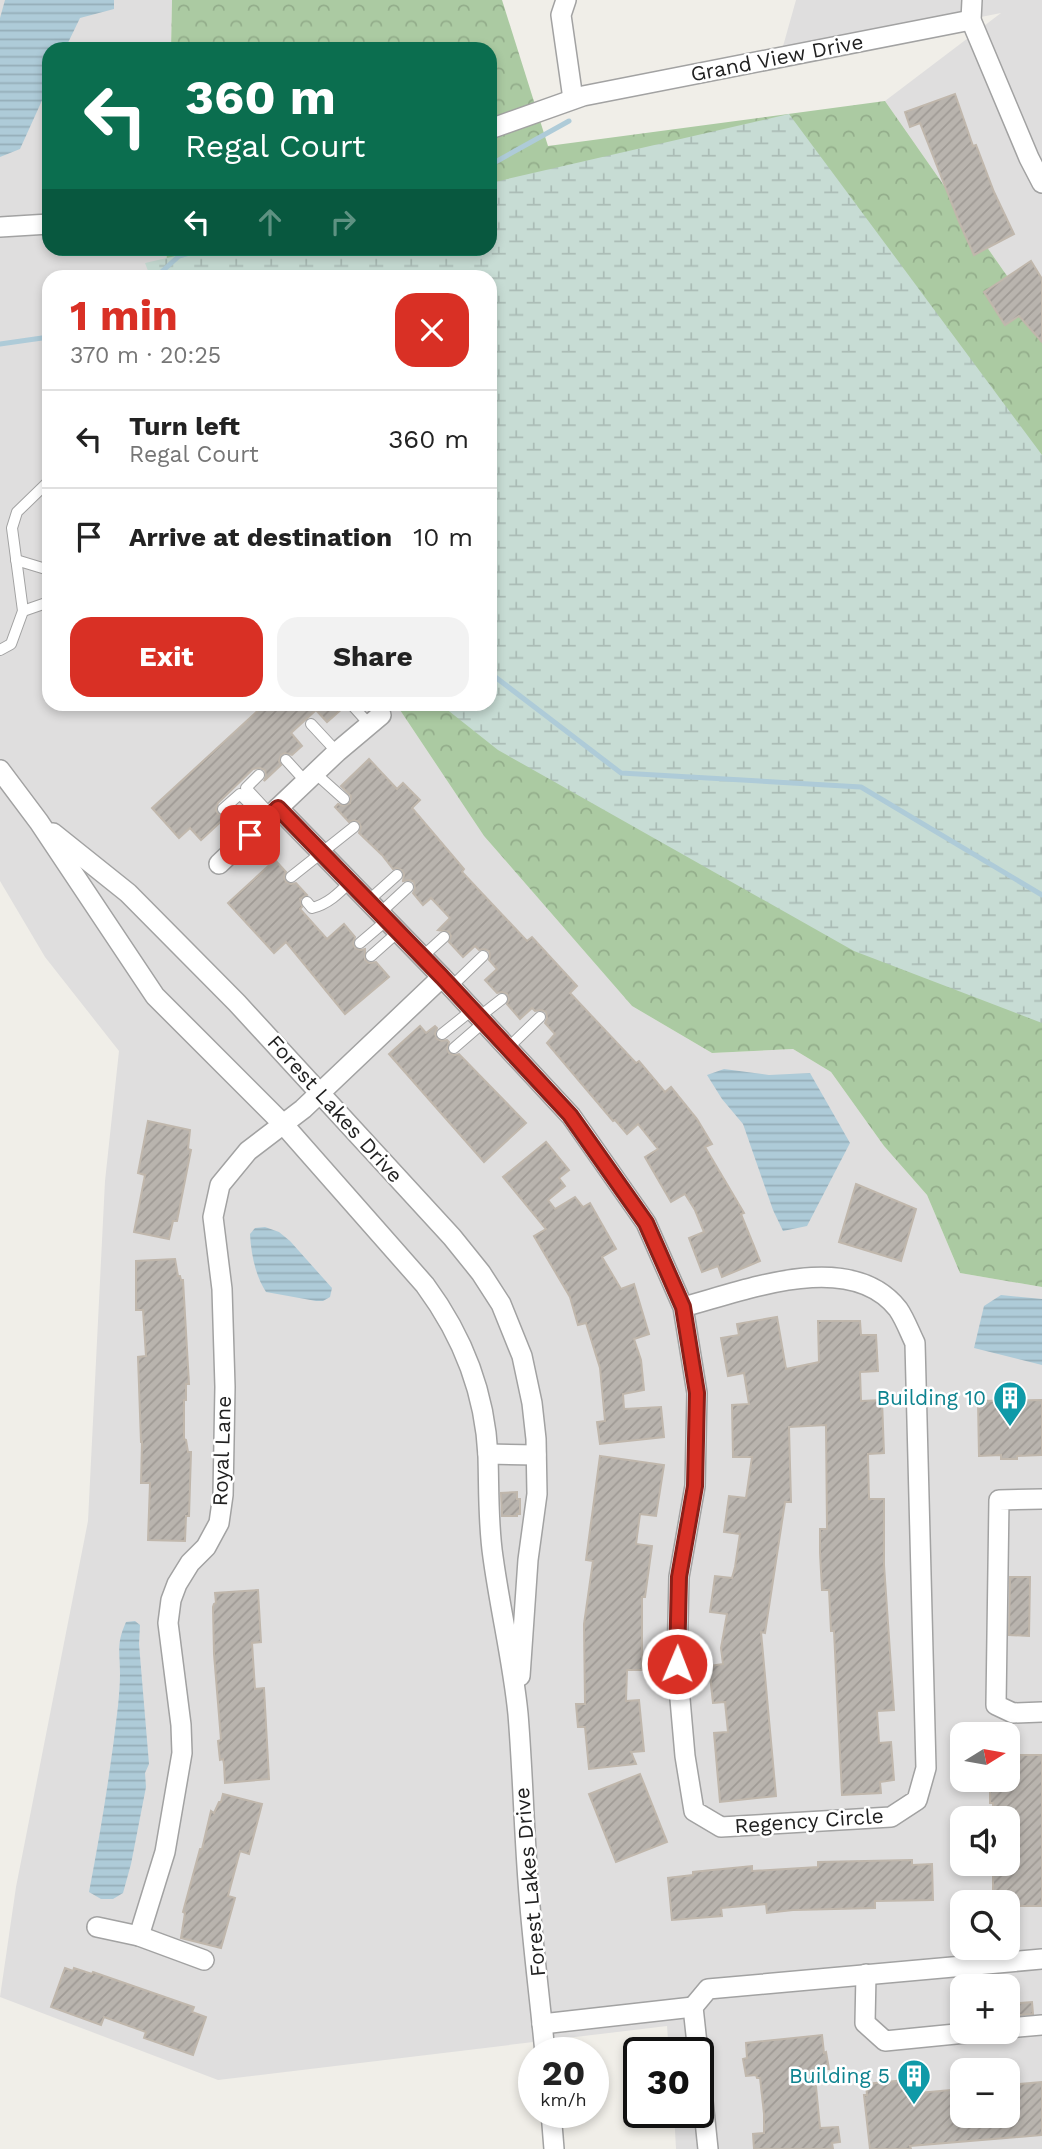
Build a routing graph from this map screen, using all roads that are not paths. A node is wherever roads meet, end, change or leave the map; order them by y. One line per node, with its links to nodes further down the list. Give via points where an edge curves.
1 (566, 0): 4 (street, via 561,15)
2 (972, 0): 3 (street)
3 (971, 20): 4 (street, Grand View Drive); 6 (street)
4 (578, 97): 5 (street, Grand View Drive)
5 (497, 126)
6 (1042, 183)
7 (42, 224): 8 (street)
8 (0, 227)
9 (42, 488): 10 (lane, via 17,512 12,528)
10 (16, 560): 11 (lane); 13 (lane)
11 (42, 567)
12 (42, 604): 13 (lane)
13 (23, 611): 14 (lane, via 11,644)
14 (0, 650)
15 (362, 711): 16 (lane)
16 (376, 720): 18 (street)
17 (311, 723): 18 (lane)
18 (337, 752): 22 (street)
19 (286, 760): 22 (lane)
20 (0, 770): 26 (street, Forest Lakes Drive)
21 (259, 775): 25 (lane, via 246,788)
22 (310, 777): 23 (lane); 25 (street)
23 (344, 799)
24 (223, 809): 25 (lane, via 240,794)
25 (271, 814): 28 (street, Regency Circle); 29 (street)
26 (40, 822): 48 (street, Forest Lakes Drive, via 128,892); 49 (street, Forest Lakes Drive, via 155,996)
27 (354, 827): 28 (lane)
28 (321, 853): 31 (lane); 32 (street, Regency Circle)
29 (219, 864)
30 (397, 875): 35 (lane)
31 (291, 877)
32 (350, 882): 34 (lane, via 323,905 312,908); 35 (street, Regency Circle)
33 (408, 887): 35 (lane)
34 (307, 902)
35 (383, 916): 37 (lane); 38 (lane); 40 (street, Regency Circle)
36 (443, 937): 40 (lane)
37 (360, 943)
38 (371, 956)
39 (483, 956): 41 (lane)
40 (422, 957): 41 (street, Regency Circle)
41 (447, 982): 43 (street, Regency Circle); 48 (street, Royal Lane)
42 (502, 999): 43 (lane)
43 (479, 1016): 45 (lane); 46 (lane); 47 (street, Regency Circle)
44 (540, 1017): 47 (lane)
45 (442, 1034)
46 (454, 1048)
47 (508, 1048): 50 (street, Regency Circle, via 570,1115 646,1223)
48 (319, 1092): 49 (street, Royal Lane); 52 (street, Forest Lakes Drive, via 452,1237 501,1304 522,1356)
49 (284, 1125): 51 (street, Forest Lakes Drive, via 443,1309 473,1376); 57 (street, Royal Lane, via 248,1152 220,1185 213,1217 222,1301 223,1495 219,1523 171,1600 168,1623 182,1753 165,1852)
50 (683, 1307): 50 (street, Regency Circle, via 697,1393 695,1486 679,1577 677,1664 694,1811 721,1827 891,1817 917,1800 926,1768 915,1343 898,1310 874,1289 840,1277 783,1281)
51 (488, 1454): 52 (street); 54 (street, Forest Lakes Drive, via 493,1555)
52 (536, 1455): 54 (street, Forest Lakes Drive, via 537,1494)
53 (1042, 1499): 55 (street, via 999,1500 996,1705 1013,1713)
54 (517, 1712): 62 (street, Forest Lakes Drive)
55 (1042, 1712)
56 (97, 1927): 57 (street)
57 (139, 1936): 59 (street)
58 (1042, 1959): 60 (street)
59 (204, 1960)
60 (866, 1975): 61 (street, via 708,1989); 65 (street, via 865,2023 885,2041)
61 (693, 2007): 62 (street); 67 (street)
62 (542, 2024): 66 (street, Forest Lakes Drive)
63 (1042, 2025): 64 (street)
64 (1020, 2027)
65 (950, 2035)
66 (543, 2037)
67 (696, 2037)
68 (552, 2128): 70 (street)
69 (706, 2128): 71 (street)
70 (554, 2149)
71 (708, 2149)

